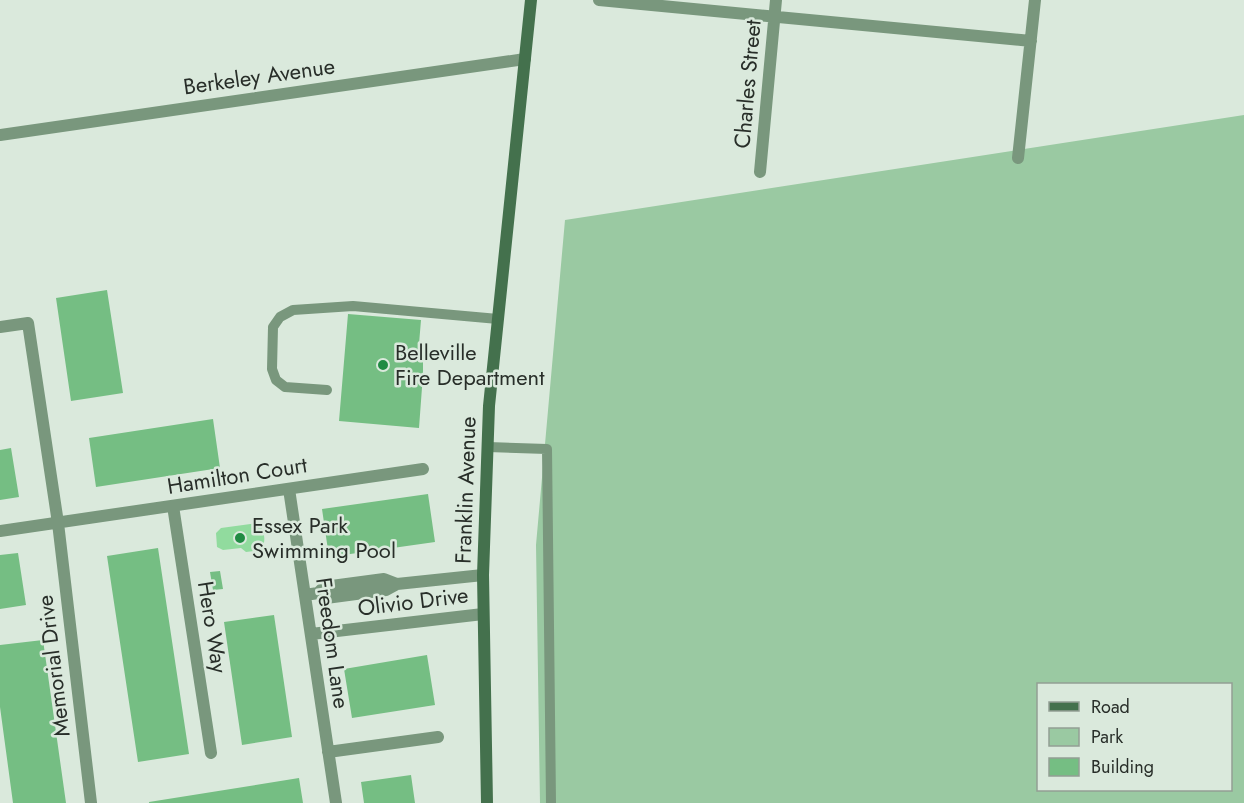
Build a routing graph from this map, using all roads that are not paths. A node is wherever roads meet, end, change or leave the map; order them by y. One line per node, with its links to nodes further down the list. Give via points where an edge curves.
1 (531, 0): 8 (main road, Franklin Avenue)
2 (599, 0): 5 (street)
3 (776, 0): 6 (street, Charles Street)
4 (1035, 0): 7 (street)
5 (634, 2): 6 (street)
6 (775, 17): 7 (street); 11 (street, Charles Street)
7 (1031, 41): 10 (street)
8 (525, 59): 9 (street, Berkeley Avenue); 12 (main road, Franklin Avenue)
9 (0, 135)
10 (1018, 158)
11 (760, 172)
12 (498, 319): 14 (lane, via 353,306 293,310 280,317 273,327 272,369 276,380 285,387); 15 (main road, Franklin Avenue)
13 (0, 327): 19 (street, via 28,322)
14 (327, 390)
15 (488, 447): 21 (main road, Franklin Avenue); 31 (lane, via 547,449)
16 (423, 469): 17 (street, Hamilton Court)
17 (289, 489): 18 (street, Hamilton Court); 22 (street, Freedom Lane)
18 (173, 506): 19 (street, Hamilton Court); 27 (street, Hero Way)
19 (58, 524): 20 (street, Hamilton Court); 28 (street, Memorial Drive)
20 (0, 531)
21 (483, 575): 22 (street, Olivio Drive, via 397,584 386,590 326,598); 23 (main road, Franklin Avenue)
22 (312, 594): 24 (street, Freedom Lane)
23 (483, 614): 24 (street, Olivio Drive); 30 (main road, Franklin Avenue)
24 (311, 634): 26 (street, Freedom Lane)
25 (438, 737): 26 (street)
26 (328, 752): 29 (street, Freedom Lane)
27 (211, 753)
28 (90, 803)
29 (336, 803)
30 (487, 803)
31 (551, 803)

